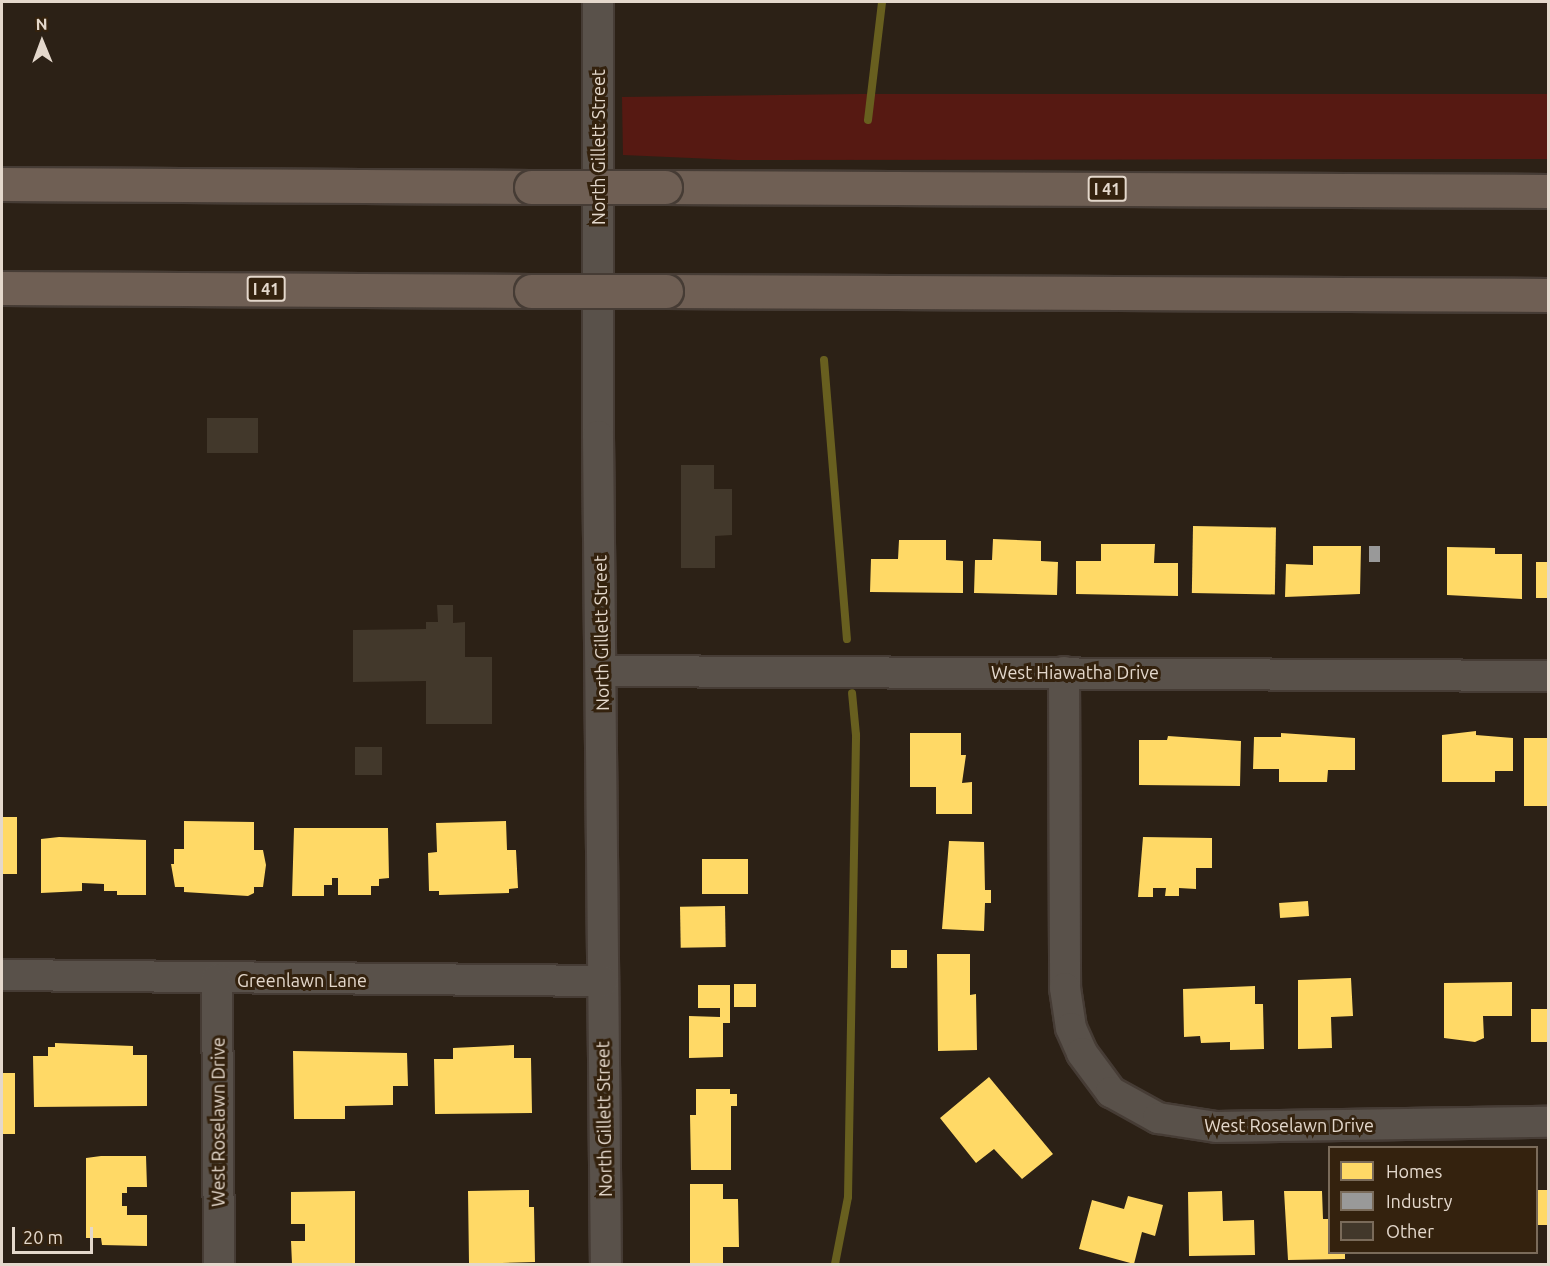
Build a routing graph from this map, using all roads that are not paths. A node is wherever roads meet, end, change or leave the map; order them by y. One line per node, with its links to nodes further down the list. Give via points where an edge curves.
1 (598, 2): 6 (street, North Gillett Street)
2 (2, 184): 3 (highway, I 41, bridge)
3 (1548, 191)
4 (2, 288): 5 (highway, I 41, bridge)
5 (1548, 295)
6 (601, 671): 7 (street, West Hiawatha Drive); 11 (street, North Gillett Street)
7 (1064, 672): 8 (street, West Hiawatha Drive); 12 (street, West Roselawn Drive, via 1065,988 1071,1028 1082,1053 1111,1092 1158,1118 1216,1127)
8 (1548, 676)
9 (2, 975): 10 (street, Greenlawn Lane)
10 (217, 979): 11 (street, Greenlawn Lane); 13 (street, West Roselawn Drive)
11 (603, 981): 14 (street, North Gillett Street)
12 (1548, 1122)
13 (219, 1264)
14 (606, 1264)

